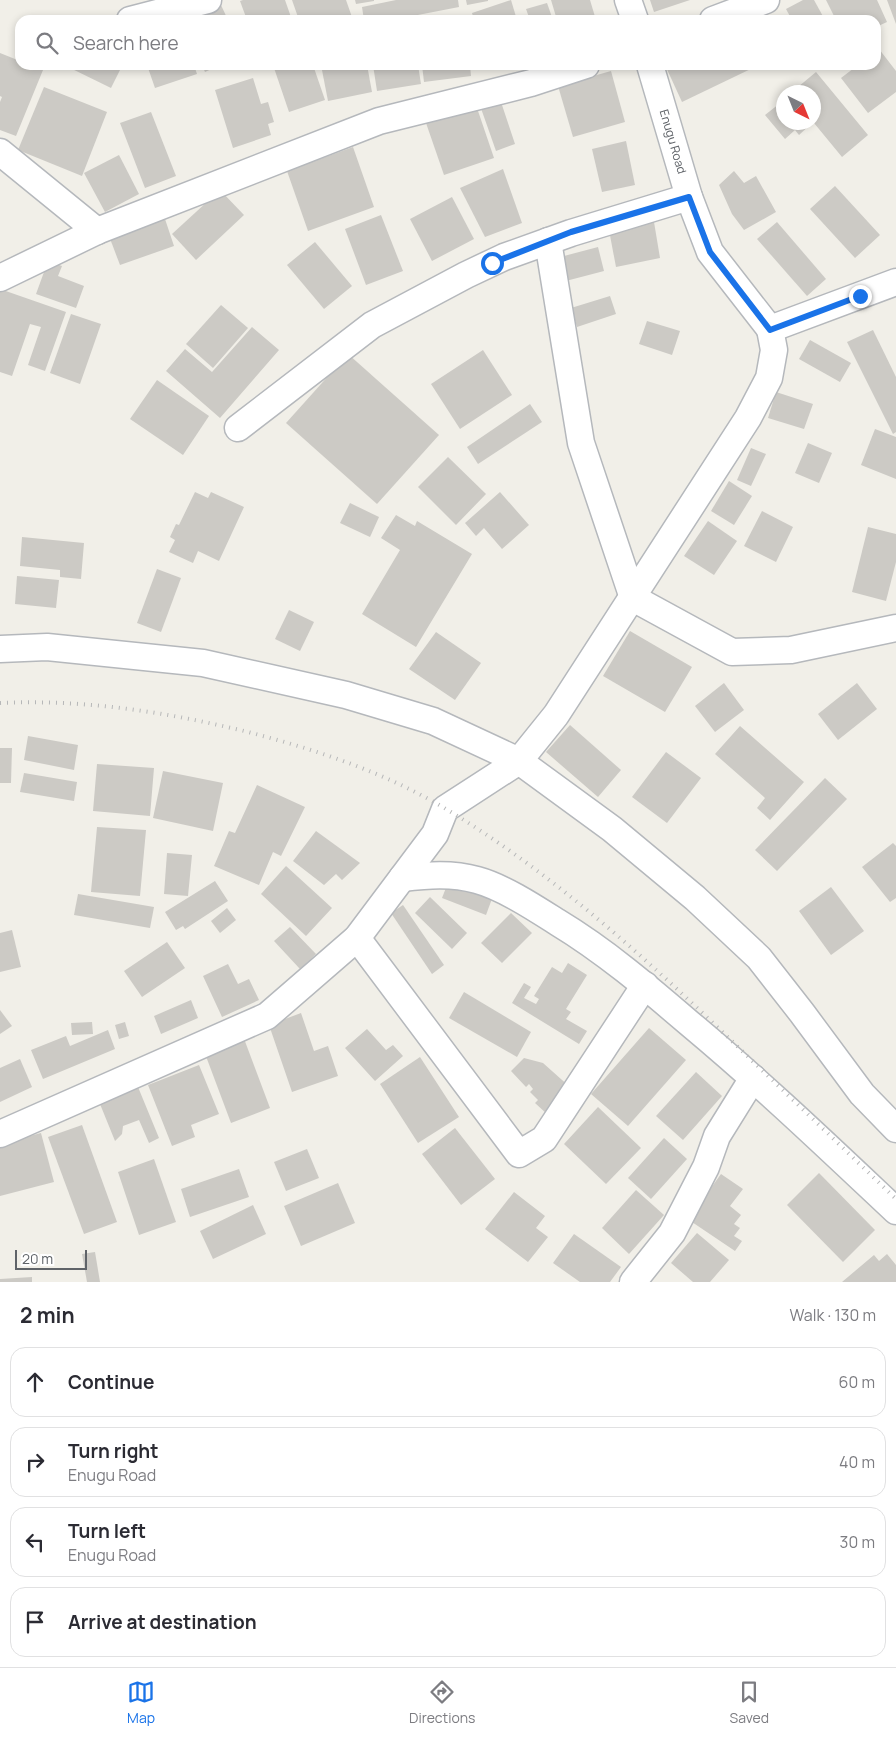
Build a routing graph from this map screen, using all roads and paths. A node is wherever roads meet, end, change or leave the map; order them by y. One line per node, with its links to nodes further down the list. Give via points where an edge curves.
1 (208, 0): 4 (street)
2 (628, 0): 5 (street)
3 (766, 0): 6 (street)
4 (150, 15)
5 (633, 15)
6 (726, 15)
7 (570, 70): 11 (street, via 379,121)
8 (651, 70): 10 (street, Enugu Road)
9 (0, 152): 11 (street)
10 (689, 197): 12 (street); 15 (street, Enugu Road, via 710,252)
11 (97, 231): 13 (street)
12 (548, 241): 16 (street, via 466,275 372,325); 17 (street, via 581,443)
13 (0, 278)
14 (896, 282): 15 (street)
15 (770, 330): 17 (street, via 774,350 769,378 748,418)
16 (238, 428)
17 (633, 598): 18 (street, via 732,652 791,650); 20 (street, via 556,715)
18 (896, 628)
19 (0, 649): 20 (street, via 47,647 203,663 346,695 433,721)
20 (519, 762): 21 (street, via 445,809 435,834); 25 (street, via 619,835 759,958 862,1094)
21 (402, 878): 22 (street); 23 (street, via 456,875 479,880 525,902 587,940)
22 (357, 938): 23 (street, via 519,1154 544,1139); 26 (street, via 267,1016)
23 (645, 985): 24 (street)
24 (753, 1078): 27 (street); 28 (street, via 717,1136 706,1167 672,1233)
25 (896, 1129)
26 (0, 1134)
27 (896, 1211)
28 (633, 1282)

